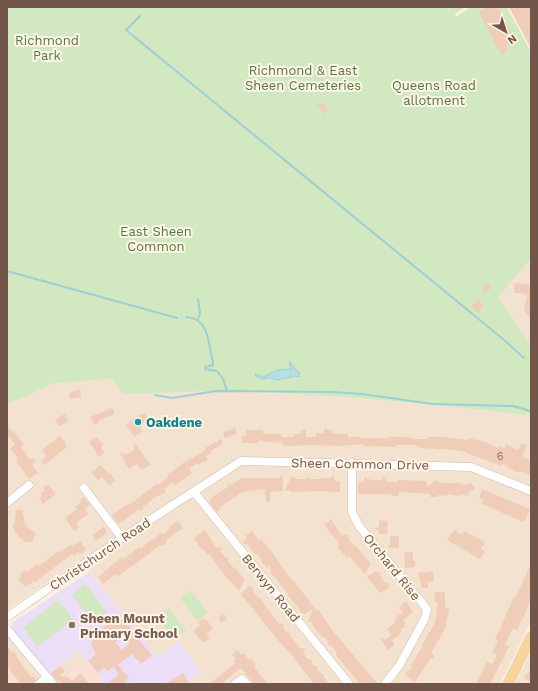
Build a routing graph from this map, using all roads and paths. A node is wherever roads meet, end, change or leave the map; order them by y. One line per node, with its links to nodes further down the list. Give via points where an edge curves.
1 (352, 463): 4 (street, Sheen Common Drive, via 471,467); 5 (street, Sheen Common Drive, via 241,461); 17 (street, Orchard Rise, via 352,512 359,526 426,609 426,618 399,666)
2 (28, 485): 6 (street)
3 (84, 488): 7 (street)
4 (531, 491)
5 (194, 492): 7 (street, Christchurch Road); 16 (street, Berwyn Road)
6 (7, 503)
7 (122, 538): 8 (street, Christchurch Road)
8 (7, 617)
9 (7, 629): 12 (street)
10 (531, 637): 11 (main road)
11 (528, 650): 18 (main road)
12 (50, 681): 13 (street)
13 (40, 684)
14 (235, 684): 15 (street, via 242,680)
15 (247, 684)
16 (349, 684)
17 (385, 684)
18 (508, 684)

